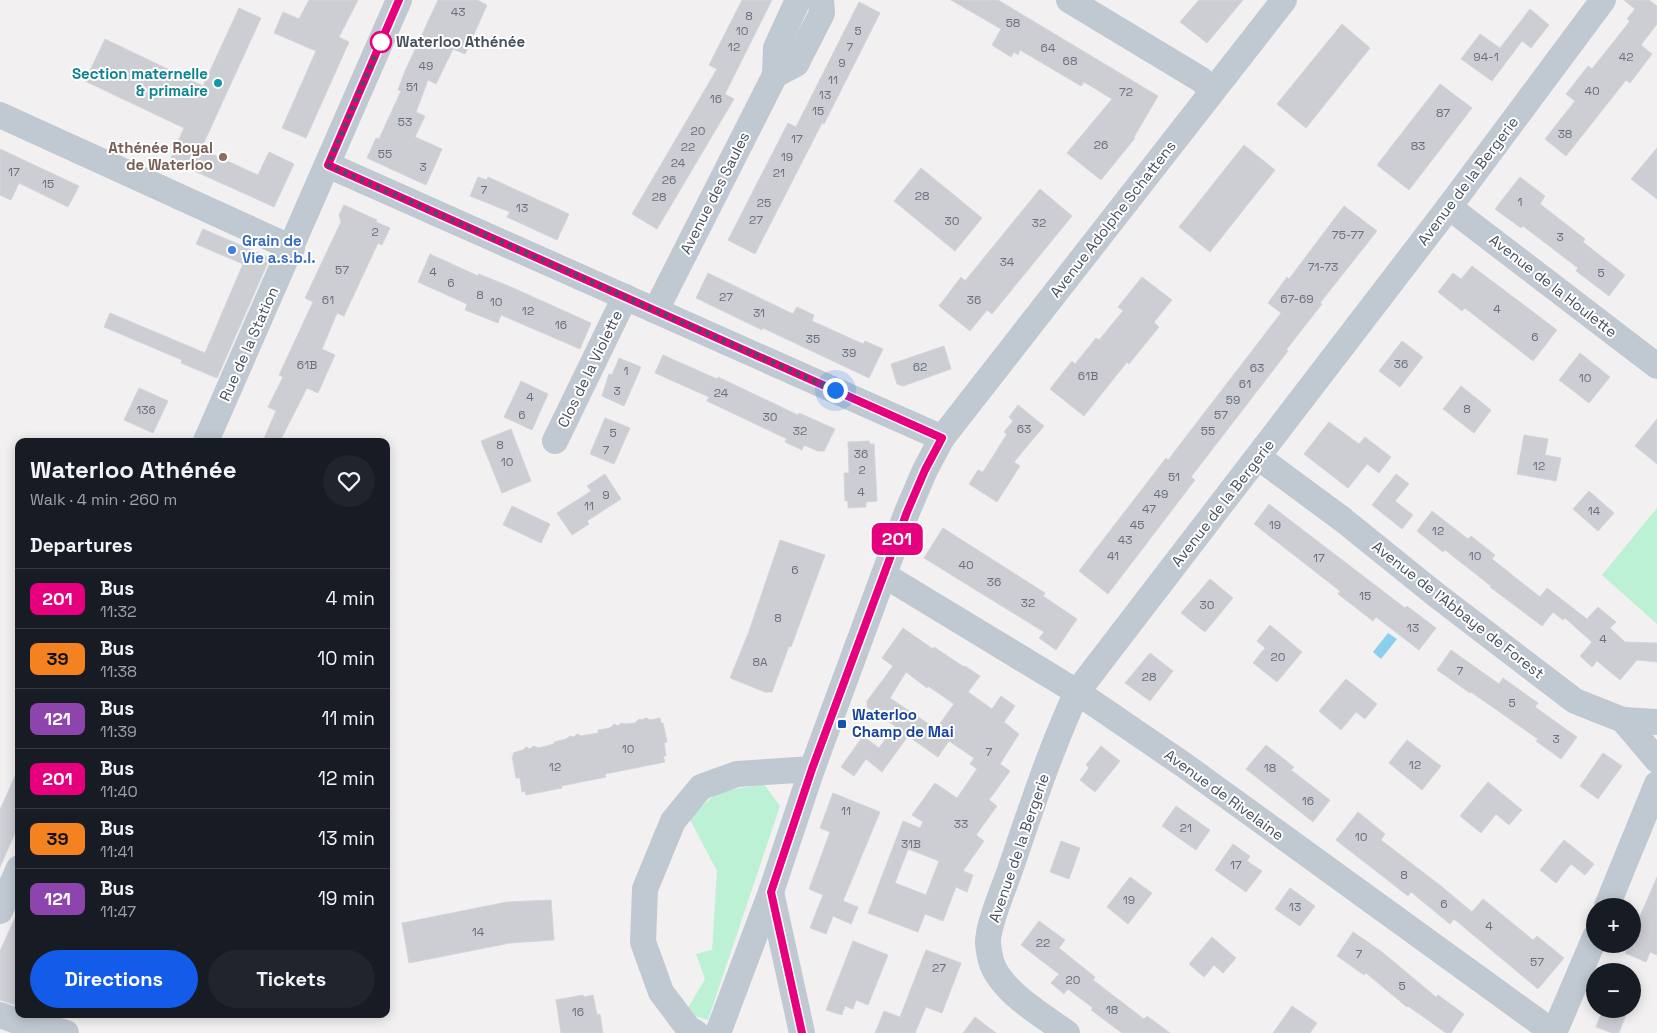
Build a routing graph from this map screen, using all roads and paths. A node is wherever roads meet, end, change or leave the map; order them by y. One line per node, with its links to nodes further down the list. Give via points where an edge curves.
1 (399, 0): 10 (street, Rue de la Station)
2 (798, 0): 7 (street, Avenue des Saules, via 776,48)
3 (821, 0): 7 (street, via 822,13 796,64)
4 (1069, 0): 8 (street)
5 (1284, 0): 8 (street, Avenue Adolphe Schattens)
6 (1603, 0): 11 (street, Avenue de la Bergerie)
7 (775, 75): 14 (street, Avenue des Saules)
8 (1213, 90): 17 (street, Avenue Adolphe Schattens)
9 (0, 115): 12 (street)
10 (328, 165): 12 (street, Rue de la Station); 13 (street)
11 (1450, 206): 15 (street, Avenue de la Houlette); 19 (street, Avenue de la Bergerie)
12 (292, 248): 16 (street, Rue de la Station)
13 (625, 297): 14 (street); 18 (street, Clos de la Violette)
14 (656, 310): 17 (street)
15 (1657, 366)
16 (207, 438)
17 (942, 438): 20 (street, Avenue Adolphe Schattens, via 914,495)
18 (555, 441)
19 (1258, 457): 21 (street, Avenue de la Bergerie); 22 (street, Avenue de l'Abbaye de Forest, via 1575,702)
20 (884, 575): 21 (street, Avenue de Rivelaine); 25 (street, Avenue Adolphe Schattens)
21 (1077, 692): 37 (street, Avenue de la Bergerie, via 1030,813 988,942 991,962 999,980); 38 (street, Avenue de Rivelaine)
22 (1623, 720): 23 (street); 24 (street, Avenue de l'Abbaye de Forest)
23 (1657, 722)
24 (1657, 760)
25 (812, 769): 28 (street, Avenue Adolphe Schattens); 34 (street, via 737,774 719,780 701,787 673,821 645,890 643,942 661,992 688,1028)
26 (1657, 784): 29 (street)
27 (15, 877): 30 (street)
28 (771, 892): 35 (street, Avenue Adolphe Schattens); 36 (street)
29 (1611, 898)
30 (0, 911)
31 (1588, 953): 38 (street)
32 (0, 1015): 33 (street)
33 (66, 1033)
34 (696, 1033)
35 (718, 1033)
36 (802, 1033)
37 (1067, 1033)
38 (1554, 1033)

